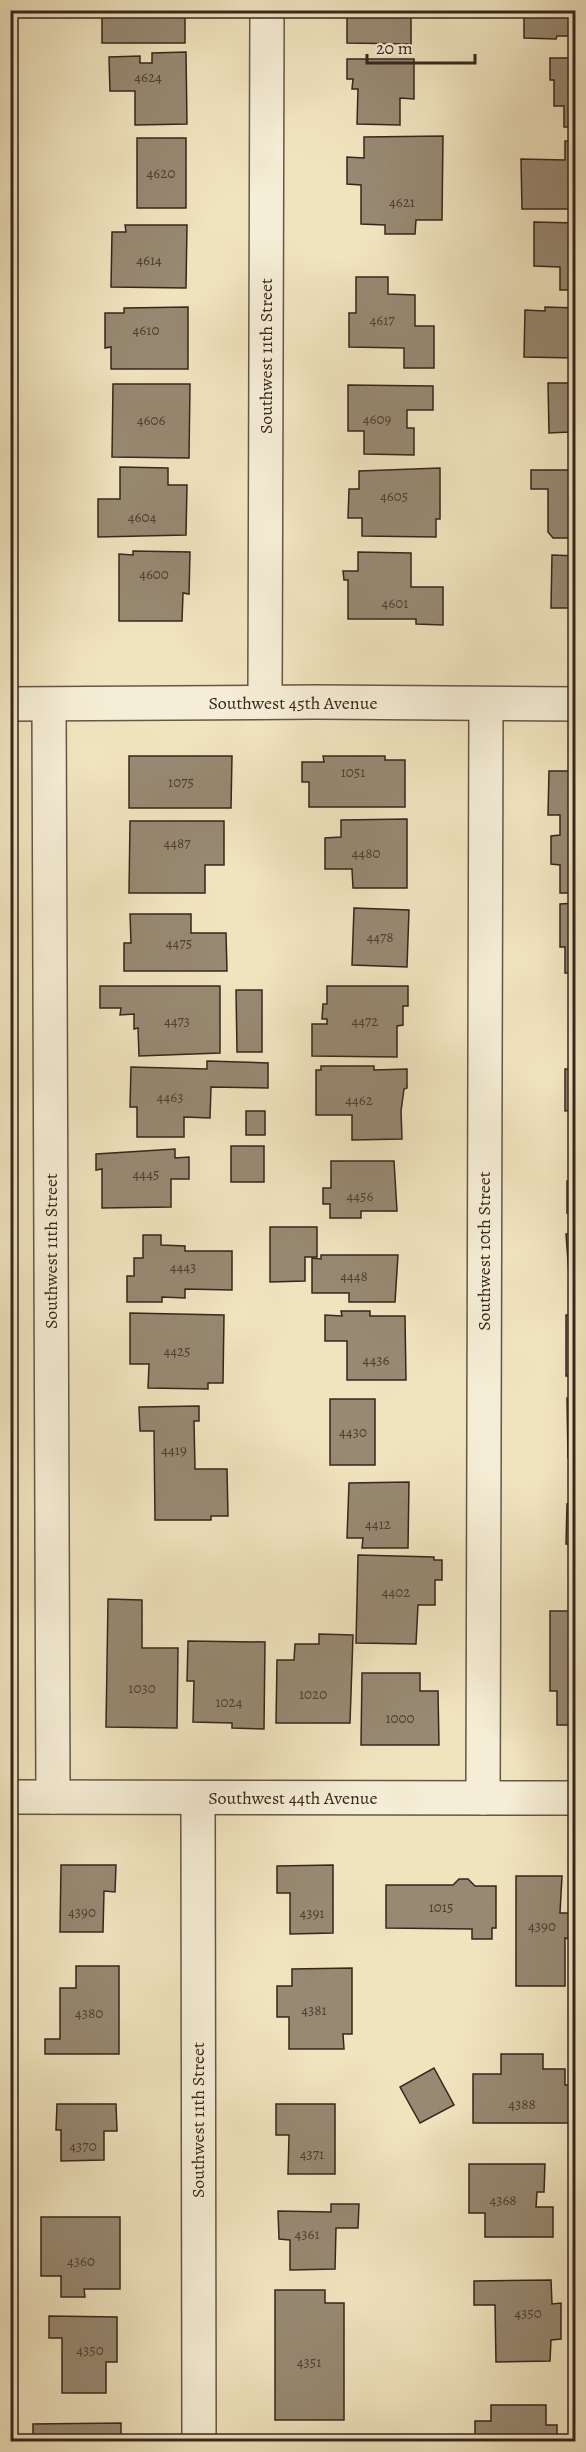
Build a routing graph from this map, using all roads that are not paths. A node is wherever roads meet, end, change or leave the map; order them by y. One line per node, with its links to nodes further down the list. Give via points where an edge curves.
1 (267, 10): 2 (street, Southwest 11th Street)
2 (265, 702): 4 (street, Southwest 45th Avenue); 6 (street, Southwest 45th Avenue)
3 (10, 704): 6 (street, Southwest 45th Avenue)
4 (486, 704): 5 (street, Southwest 45th Avenue); 10 (street, Southwest 10th Street)
5 (576, 704)
6 (49, 705): 8 (street, Southwest 11th Street)
7 (10, 1797): 8 (street, Southwest 44th Avenue)
8 (53, 1797): 9 (street, Southwest 44th Avenue)
9 (198, 1798): 10 (street, Southwest 44th Avenue); 12 (street, Southwest 11th Street)
10 (483, 1798): 11 (street, Southwest 44th Avenue)
11 (576, 1798)
12 (198, 2442)

